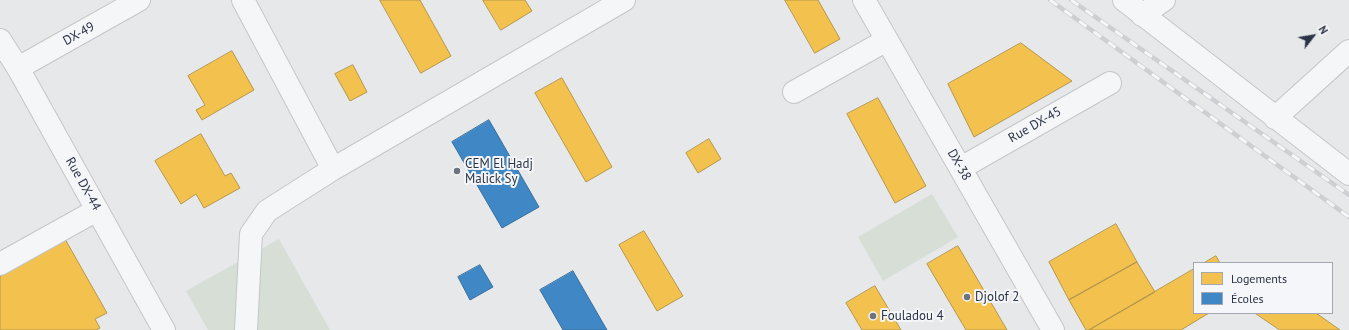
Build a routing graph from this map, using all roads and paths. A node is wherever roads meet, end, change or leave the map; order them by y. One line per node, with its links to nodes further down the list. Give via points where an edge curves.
1 (139, 0): 11 (street, DX-49)
2 (243, 0): 16 (street)
3 (624, 0): 16 (street)
4 (864, 0): 9 (street, DX-38)
5 (1124, 0): 7 (street)
6 (1164, 0): 7 (street)
7 (1142, 15): 14 (street)
8 (0, 40): 11 (street, Rue DX-44)
9 (887, 40): 13 (street); 15 (street, DX-38)
10 (1349, 51): 14 (street)
11 (18, 68): 18 (street, Rue DX-44)
12 (1110, 83): 15 (street, Rue DX-45)
13 (794, 92)
14 (1275, 118): 17 (street)
15 (961, 168): 22 (street, DX-38)
16 (333, 169): 21 (street, via 267,211 251,234)
17 (1349, 174)
18 (97, 210): 19 (street); 20 (street, Rue DX-44)
19 (0, 264)
20 (164, 330)
21 (246, 330)
22 (1053, 330)

